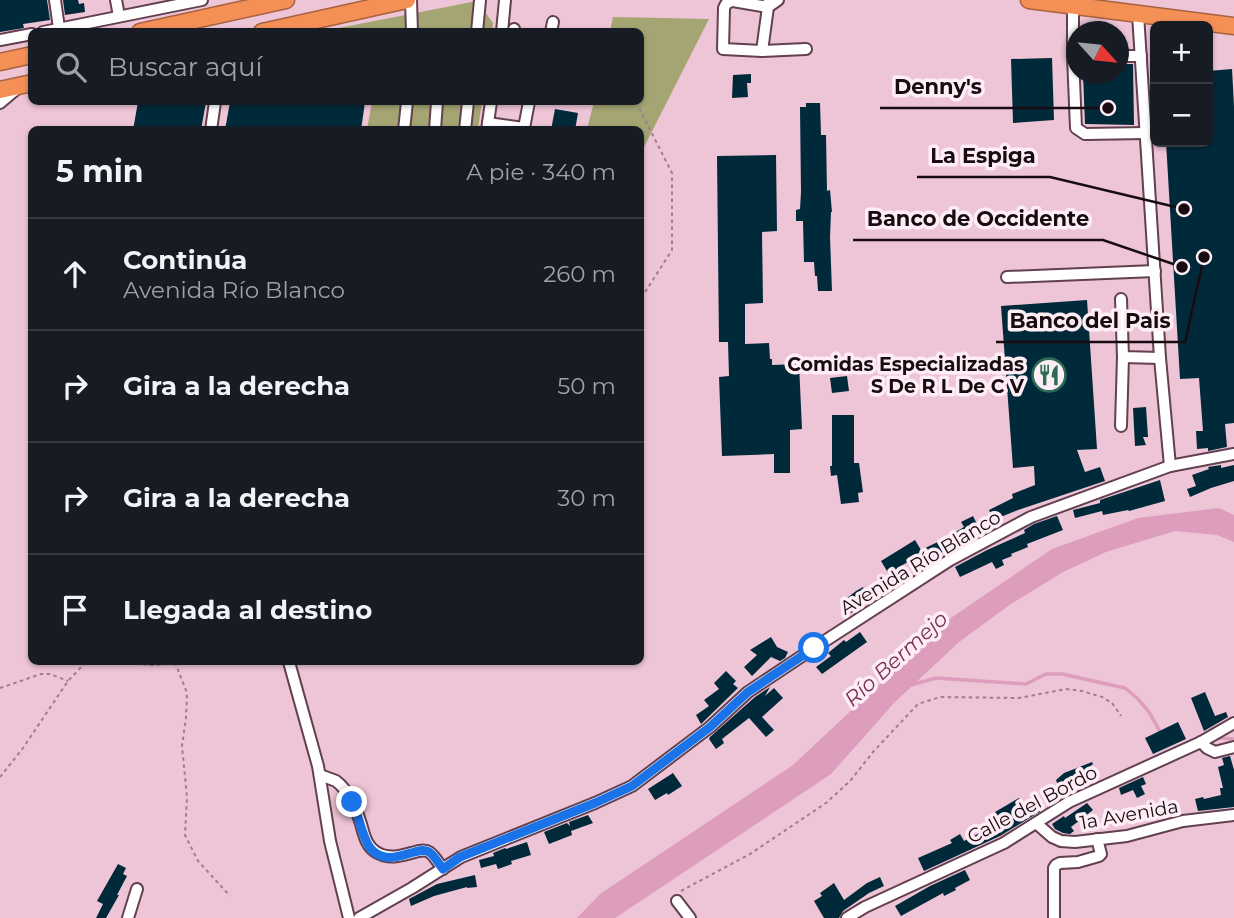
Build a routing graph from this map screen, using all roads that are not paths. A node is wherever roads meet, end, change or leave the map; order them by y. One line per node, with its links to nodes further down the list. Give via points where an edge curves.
1 (55, 0): 19 (street)
2 (116, 0): 16 (street)
3 (202, 0): 11 (street)
4 (409, 0): 21 (highway); 22 (street)
5 (481, 0): 23 (street)
6 (505, 0): 24 (street)
7 (733, 0): 12 (street); 28 (street, via 724,8 723,49)
8 (778, 0): 12 (street)
9 (1029, 0): 14 (highway)
10 (280, 1): 13 (highway)
11 (182, 2): 16 (street)
12 (768, 4): 28 (street)
13 (237, 6): 20 (highway)
14 (1073, 6): 15 (highway); 17 (street)
15 (1138, 14): 18 (highway); 31 (street)
16 (119, 16): 19 (street)
17 (1074, 21)
18 (1234, 26)
19 (59, 28)
20 (155, 28)
21 (280, 28)
22 (412, 28)
23 (478, 28)
24 (510, 28)
25 (28, 35): 26 (street)
26 (0, 40)
27 (806, 49): 28 (street)
28 (762, 51)
29 (28, 56): 32 (highway)
30 (1129, 56): 31 (street)
31 (1141, 56): 49 (street)
32 (0, 62)
33 (1075, 84): 49 (street, via 1076,128 1085,134)
34 (26, 85): 35 (highway); 36 (street)
35 (0, 90)
36 (0, 103)
37 (215, 105): 43 (street)
38 (407, 105): 44 (street)
39 (437, 105): 45 (street)
40 (468, 105): 46 (street)
41 (491, 105): 47 (street)
42 (528, 105): 48 (street)
43 (212, 126)
44 (404, 126)
45 (435, 126)
46 (465, 126)
47 (488, 126)
48 (524, 126)
49 (1146, 133): 50 (street)
50 (1154, 271): 51 (street); 54 (street)
51 (1007, 277)
52 (1121, 299): 53 (street)
53 (1123, 358): 54 (street); 55 (street)
54 (1160, 358): 57 (street)
55 (1121, 426)
56 (1234, 454): 57 (street, Avenida Río Blanco)
57 (1170, 466): 66 (street, Avenida Río Blanco, via 1031,517 950,560 748,692 632,786 460,857)
58 (290, 665): 62 (street)
59 (1234, 723): 60 (street, Calle del Bordo)
60 (1201, 742): 61 (street, via 1215,752); 64 (street, Calle del Bordo, via 1069,802)
61 (1234, 747)
62 (320, 775): 66 (street, via 335,781 347,795 370,848 392,857 430,852); 70 (street)
63 (1234, 815): 65 (street, 1a Avenida)
64 (1036, 823): 65 (street, 1a Avenida, via 1061,841); 73 (street, Calle del Bordo)
65 (1097, 839): 74 (street, via 1099,856 1054,868)
66 (443, 869): 71 (street, Avenida Río Blanco)
67 (137, 889): 69 (street)
68 (677, 901): 72 (street)
69 (128, 918)
70 (349, 918)
71 (359, 918)
72 (690, 918)
73 (847, 918)
74 (1054, 918)

